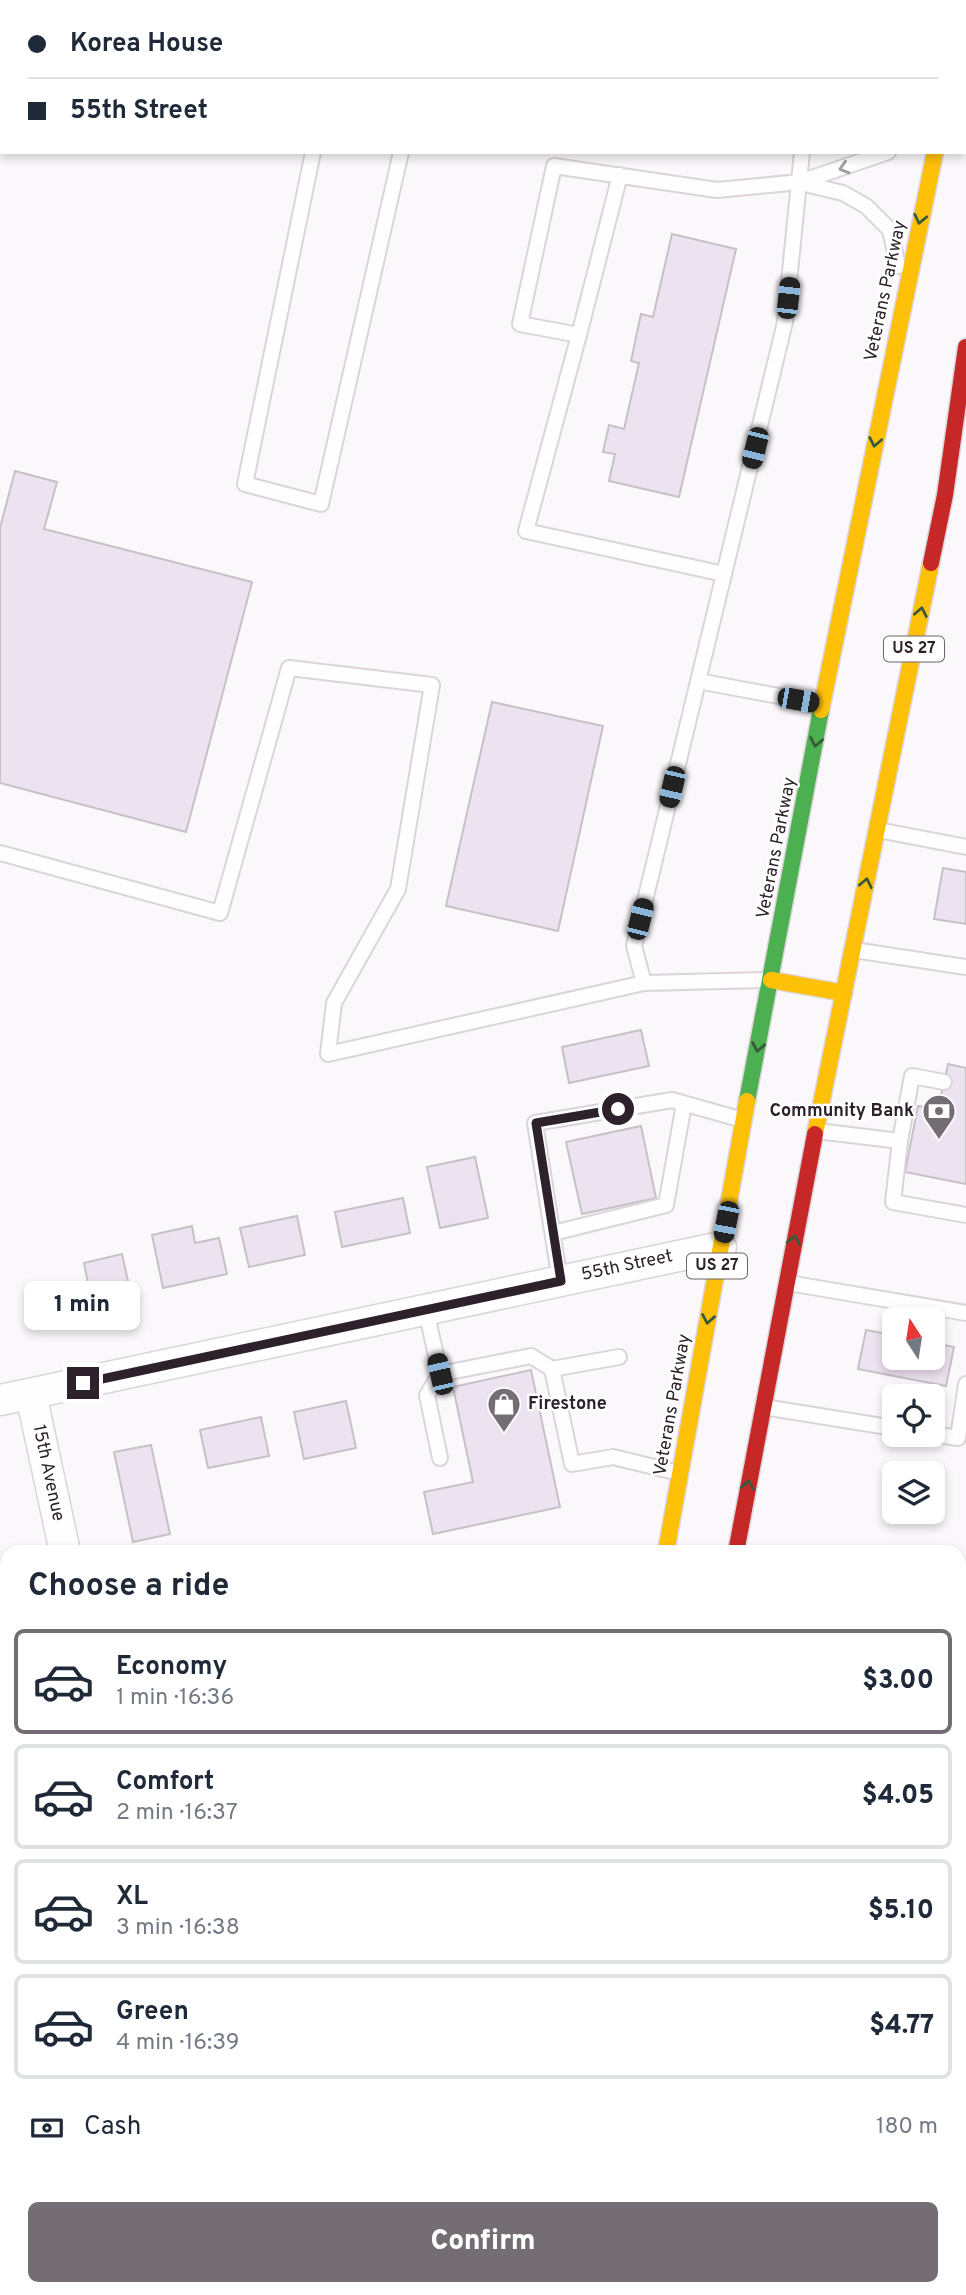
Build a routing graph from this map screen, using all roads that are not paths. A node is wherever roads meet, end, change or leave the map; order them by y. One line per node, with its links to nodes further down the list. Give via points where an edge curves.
1 (313, 154): 2 (lane, via 245,484 321,504)
2 (401, 154)
3 (802, 154): 7 (lane)
4 (882, 154): 7 (lane, one-way to 7)
5 (935, 154): 8 (main road, Veterans Parkway / US 27, one-way to 8)
6 (620, 175): 7 (lane, via 717,190); 9 (lane); 9 (lane, via 554,166 520,324)
7 (800, 182): 8 (lane, via 844,193 866,206 890,230); 11 (lane, via 785,322)
8 (904, 293): 13 (main road, Veterans Parkway / US 27, one-way to 13)
9 (579, 335): 11 (lane, via 526,531)
10 (966, 347): 14 (main road, US 27, one-way to 10, via 945,495)
11 (724, 574): 12 (lane)
12 (698, 681): 13 (lane); 20 (lane, via 634,946)
13 (823, 704): 19 (main road, Veterans Parkway / US 27, one-way to 19)
14 (877, 830): 15 (lane); 17 (main road, US 27, one-way to 14)
15 (966, 846)
16 (0, 853): 20 (lane, via 220,913 289,668 432,685 398,889 334,1003 328,1054)
17 (853, 950): 18 (lane); 21 (main road, US 27)
18 (966, 967)
19 (771, 980): 20 (lane); 21 (main road); 24 (main road, Veterans Parkway / US 27, one-way to 24)
20 (645, 983)
21 (844, 993): 25 (main road, US 27)
22 (944, 1082): 26 (lane, via 912,1076)
23 (684, 1104): 24 (lane); 28 (lane, via 666,1205); 28 (lane, via 672,1100 536,1123)
24 (744, 1121): 29 (main road, Veterans Parkway / US 27)
25 (816, 1131): 26 (lane); 31 (main road, US 27, one-way to 25)
26 (900, 1141): 27 (lane, via 893,1202)
27 (966, 1215)
28 (553, 1233): 30 (lane)
29 (721, 1247): 30 (street, 55th Street); 44 (main road, Veterans Parkway / US 27, one-way to 44)
30 (561, 1281): 32 (street, 55th Street)
31 (786, 1282): 33 (lane); 40 (main road, US 27)
32 (426, 1310): 36 (lane); 38 (street, 55th Street)
33 (966, 1314)
34 (619, 1357): 35 (lane)
35 (552, 1369): 36 (lane, via 531,1356); 44 (lane, via 572,1465 613,1457)
36 (440, 1374): 43 (lane, via 427,1395)
37 (966, 1384): 42 (lane, via 958,1438)
38 (31, 1394): 39 (street, 55th Street); 45 (street, 15th Avenue)
39 (0, 1399)
40 (763, 1407): 41 (lane); 47 (main road, US 27, one-way to 40)
41 (882, 1426)
42 (945, 1436)
43 (440, 1458)
44 (680, 1474): 46 (main road, Veterans Parkway / US 27)
45 (63, 1545)
46 (667, 1545)
47 (737, 1545)

